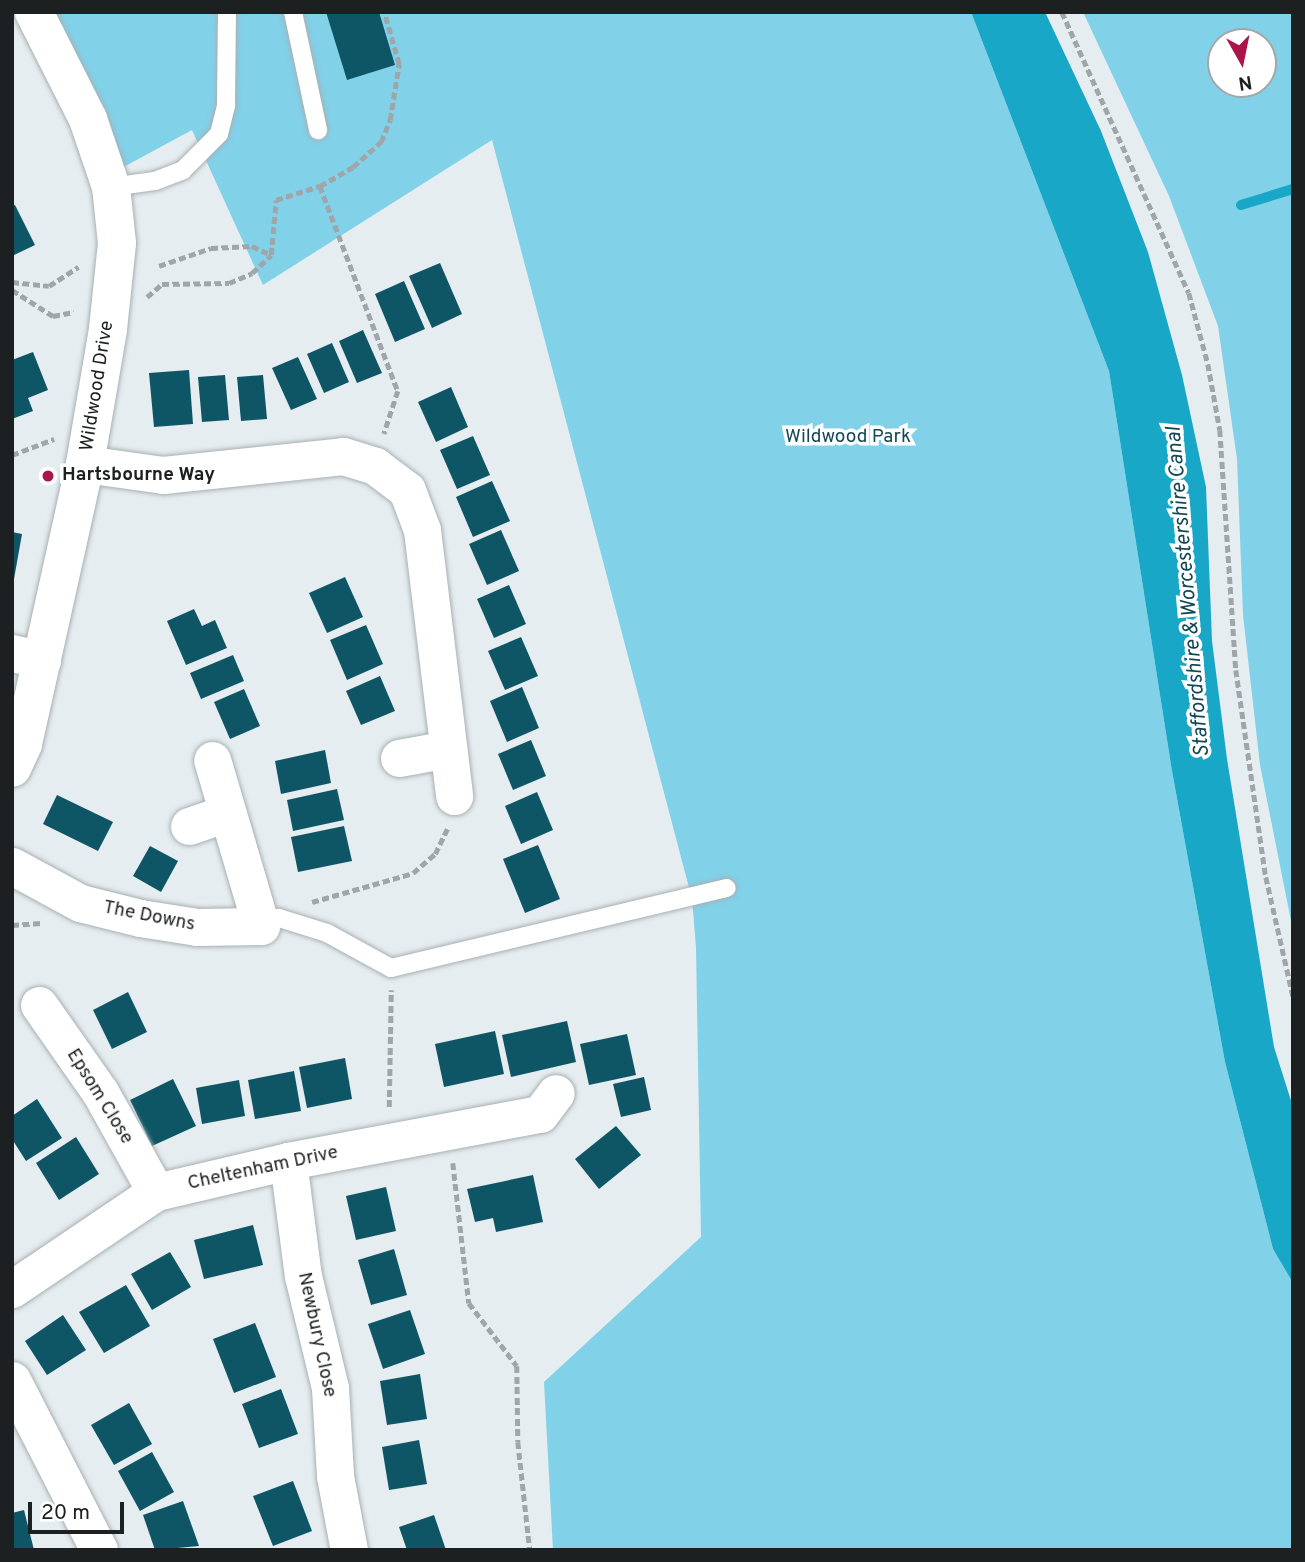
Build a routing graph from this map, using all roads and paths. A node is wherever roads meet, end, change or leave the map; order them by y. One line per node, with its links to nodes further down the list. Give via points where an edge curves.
1 (34, 12): 8 (street, Wildwood Drive, via 88,119)
2 (227, 12): 8 (lane, via 226,105 219,134 183,170 156,181)
3 (293, 12): 6 (lane)
4 (384, 12): 7 (path, via 399,64 382,142)
5 (1062, 12): 29 (path, via 1189,293 1208,365 1220,430 1240,697 1266,877)
6 (318, 130)
7 (320, 186): 10 (path, via 276,200); 16 (path, via 398,391)
8 (111, 187): 9 (street, Wildwood Drive)
9 (117, 243): 12 (path, via 49,286); 14 (street, Wildwood Drive)
10 (271, 255): 11 (path, via 252,246 211,248); 14 (path, via 252,274 229,283 153,289 129,324)
11 (159, 266)
12 (12, 282)
13 (12, 290): 14 (path, via 53,316)
14 (93, 320): 15 (street, Wildwood Drive)
15 (85, 464): 16 (street, via 163,475 343,456); 17 (street, Wildwood Drive)
16 (374, 466): 18 (street, via 407,490 422,530)
17 (27, 657): 21 (street, Wildwood Drive, via 23,744)
18 (448, 749): 19 (street); 22 (street)
19 (399, 758)
20 (212, 761): 23 (street)
21 (12, 768)
22 (454, 796): 27 (path, via 447,832 435,854 413,873 324,896)
23 (227, 813): 24 (street); 27 (street)
24 (189, 826)
25 (12, 866): 27 (street, The Downs, via 80,903 140,918 197,927)
26 (727, 888): 28 (lane)
27 (270, 922): 28 (lane, via 327,933)
28 (391, 968): 33 (path)
29 (1293, 996)
30 (39, 1005): 35 (street, Epsom Close, via 100,1092)
31 (548, 1117): 32 (street, Cheltenham Drive)
32 (449, 1131): 33 (street, Cheltenham Drive); 40 (path, via 469,1303 517,1366 518,1442)
33 (388, 1142): 34 (street, Cheltenham Drive)
34 (288, 1161): 35 (street, Cheltenham Drive); 39 (street, Newbury Close, via 303,1276 330,1388 335,1476)
35 (156, 1192): 36 (street, Cheltenham Drive)
36 (12, 1289)
37 (12, 1380): 38 (street)
38 (99, 1550)
39 (349, 1550)
40 (530, 1550)

